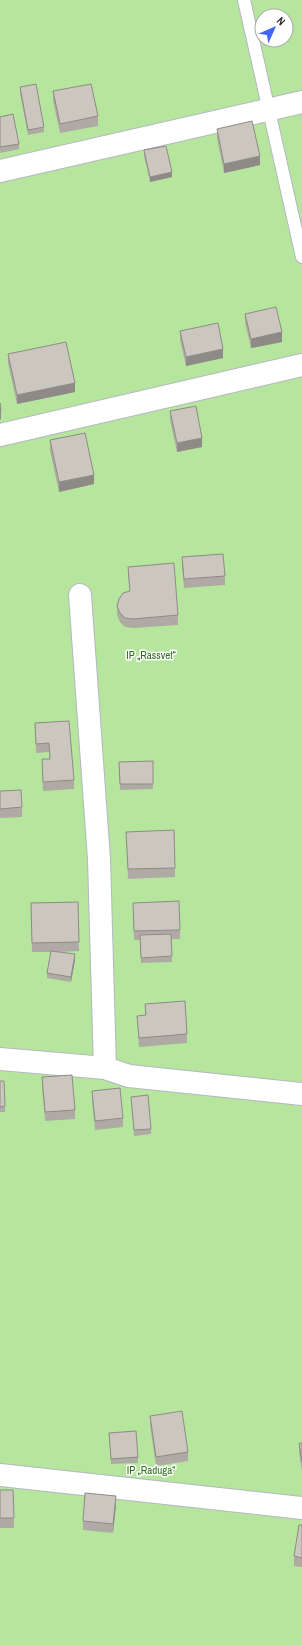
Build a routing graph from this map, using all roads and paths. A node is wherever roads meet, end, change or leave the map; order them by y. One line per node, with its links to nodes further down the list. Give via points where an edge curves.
1 (244, 0): 3 (lane)
2 (302, 102): 3 (street)
3 (270, 109): 4 (street); 5 (lane)
4 (0, 171)
5 (302, 257)
6 (302, 365): 7 (street)
7 (0, 435)
8 (80, 595): 10 (street, via 99,859)
9 (0, 1059): 10 (street)
10 (105, 1068): 11 (street, via 129,1076)
11 (302, 1094)
12 (0, 1475): 13 (street)
13 (302, 1508)

